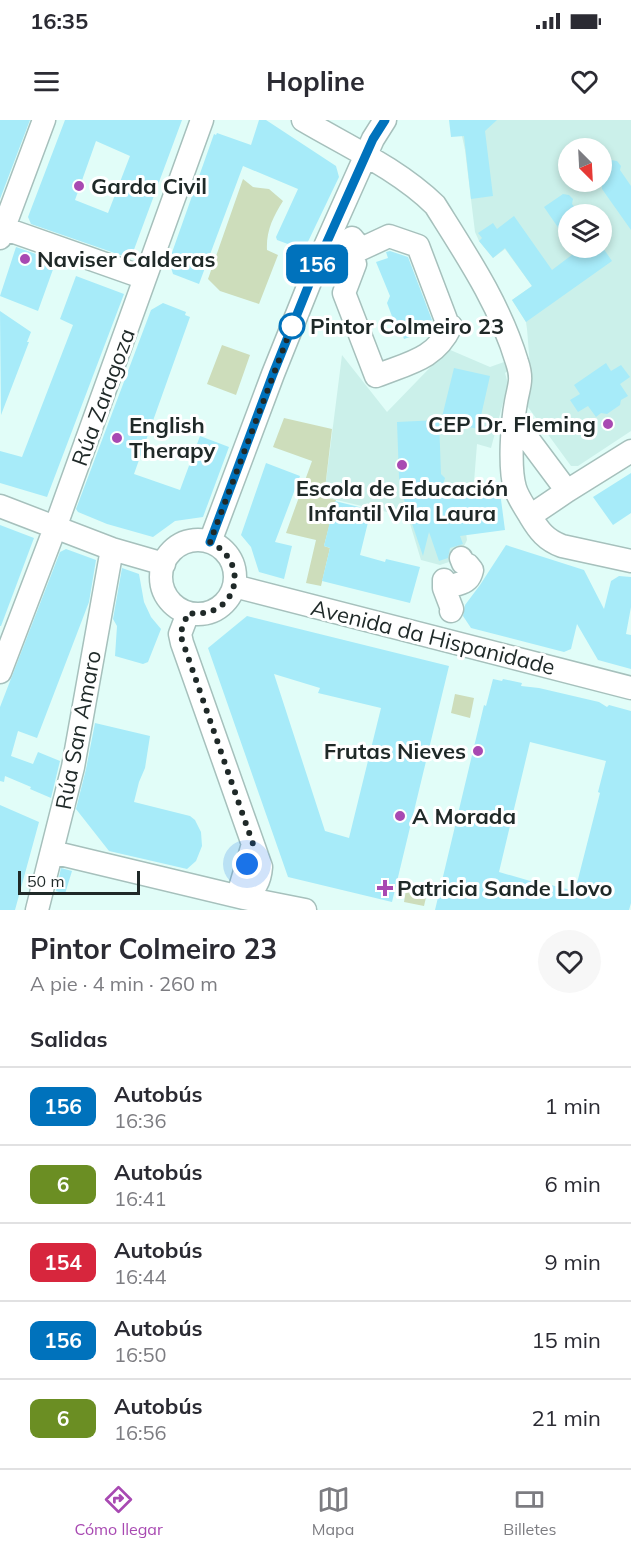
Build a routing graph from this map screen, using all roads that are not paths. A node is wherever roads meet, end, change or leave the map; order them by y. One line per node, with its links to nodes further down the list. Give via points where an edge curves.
1 (44, 120): 7 (street)
2 (202, 120): 8 (street, Rúa Zaragoza)
3 (303, 120): 5 (street)
4 (384, 121): 5 (street, via 352,133); 6 (street)
5 (326, 134): 6 (street)
6 (365, 157): 10 (street, via 435,205 483,282 519,366 521,381); 16 (street, via 318,262)
7 (1, 231): 8 (street)
8 (144, 278): 15 (street, Rúa Zaragoza)
9 (444, 341): 9 (street, via 430,354 376,376 344,293 355,264 346,254 352,238 361,249 389,236 418,246 451,326)
10 (514, 420): 12 (street); 14 (street, via 515,488)
11 (631, 451): 12 (street)
12 (567, 491): 14 (street)
13 (0, 506): 15 (street)
14 (530, 516): 18 (street, via 552,542)
15 (55, 528): 17 (street); 24 (street, Rúa Zaragoza)
16 (210, 542): 19 (street, via 188,541 177,546); 21 (street, via 228,554 236,575)
17 (112, 549): 19 (street); 27 (street, Rúa San Amaro, via 73,767)
18 (631, 561)
19 (164, 564): 23 (street, via 161,576 166,593)
20 (456, 578): 22 (street, via 444,588)
21 (234, 586): 23 (street, via 217,609); 25 (street, Avenida da Hispanidade)
22 (451, 610)
23 (188, 613): 26 (street, via 180,634 182,643)
24 (0, 672)
25 (631, 688)
26 (253, 844): 28 (street, via 240,888); 29 (street, via 267,861 277,888)
27 (52, 852): 28 (street); 30 (street, Rúa San Amaro)
28 (243, 898): 29 (street)
29 (298, 908)
30 (38, 910)

